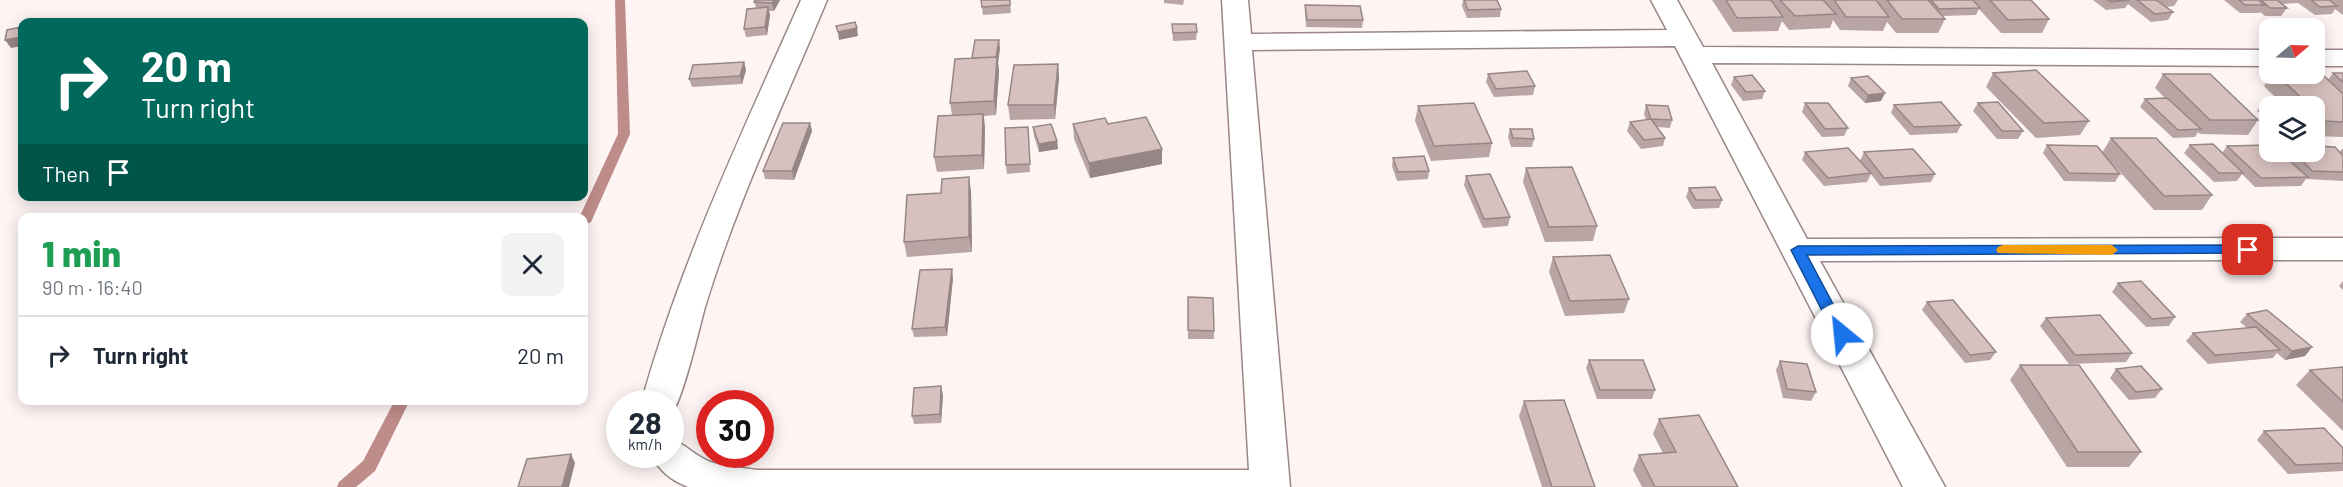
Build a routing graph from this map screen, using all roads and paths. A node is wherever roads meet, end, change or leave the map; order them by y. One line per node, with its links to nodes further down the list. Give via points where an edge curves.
1 (814, 0): 11 (street, via 692,294)
2 (1235, 0): 4 (street)
3 (1664, 0): 5 (street)
4 (1239, 42): 5 (street); 13 (street)
5 (1689, 46): 6 (street); 10 (street)
6 (2259, 58)
7 (2325, 58): 8 (street)
8 (2343, 58)
9 (2343, 249): 10 (street)
10 (1798, 250): 14 (street)
11 (663, 390)
12 (684, 468): 13 (street, via 699,476 757,486)
13 (1270, 487)
14 (1925, 487)

